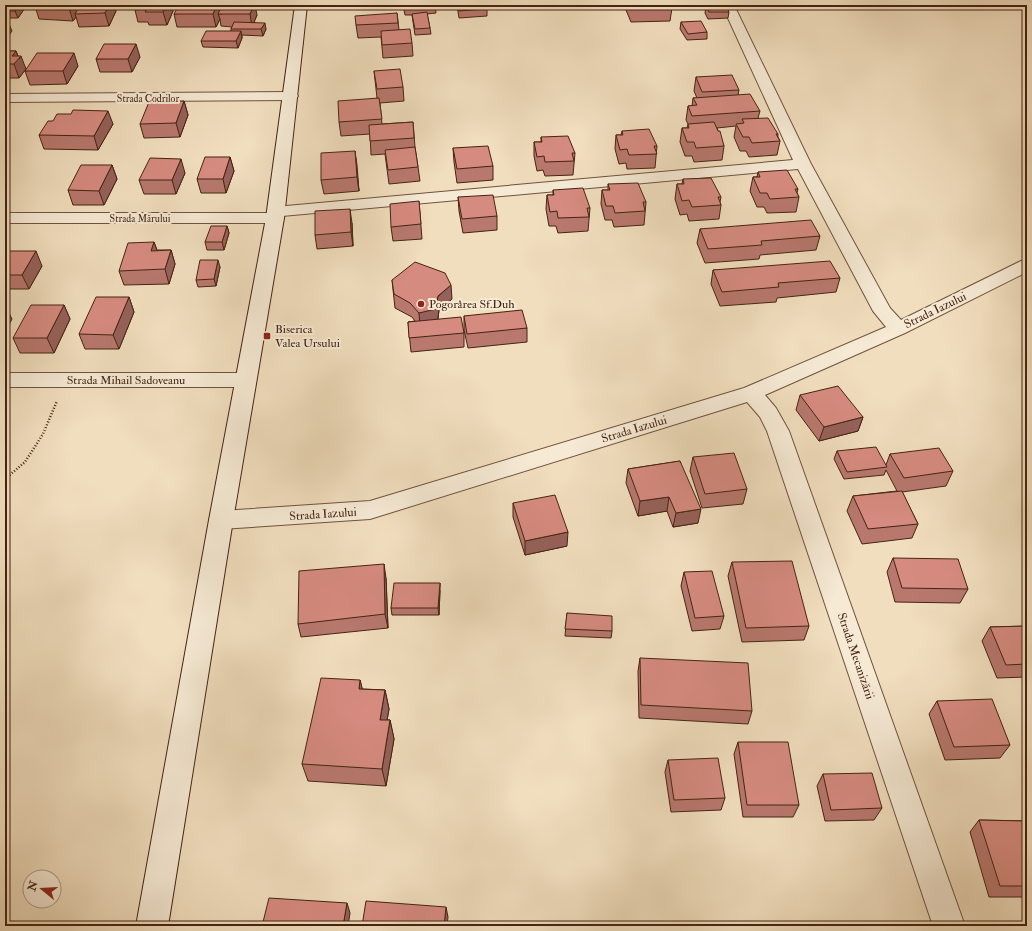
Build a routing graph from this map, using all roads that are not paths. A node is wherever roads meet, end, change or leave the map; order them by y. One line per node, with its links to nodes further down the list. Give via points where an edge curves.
1 (301, 5): 3 (street)
2 (728, 5): 5 (street)
3 (291, 96): 4 (street, Strada Codrilor); 6 (street)
4 (5, 98)
5 (803, 164): 6 (street, Strada Mărului); 9 (street, via 882,311)
6 (275, 215): 7 (street, Strada Mărului); 11 (street)
7 (5, 218)
8 (1027, 265): 9 (street, Strada Iazului)
9 (898, 329): 12 (street, Strada Iazului)
10 (5, 380): 11 (street, Strada Mihail Sadoveanu)
11 (246, 380): 13 (street)
12 (751, 393): 13 (street, Strada Iazului, via 370,510); 15 (street, Strada Mecanizării, via 769,413 778,431)
13 (221, 520): 14 (street)
14 (152, 926)
15 (949, 926)

